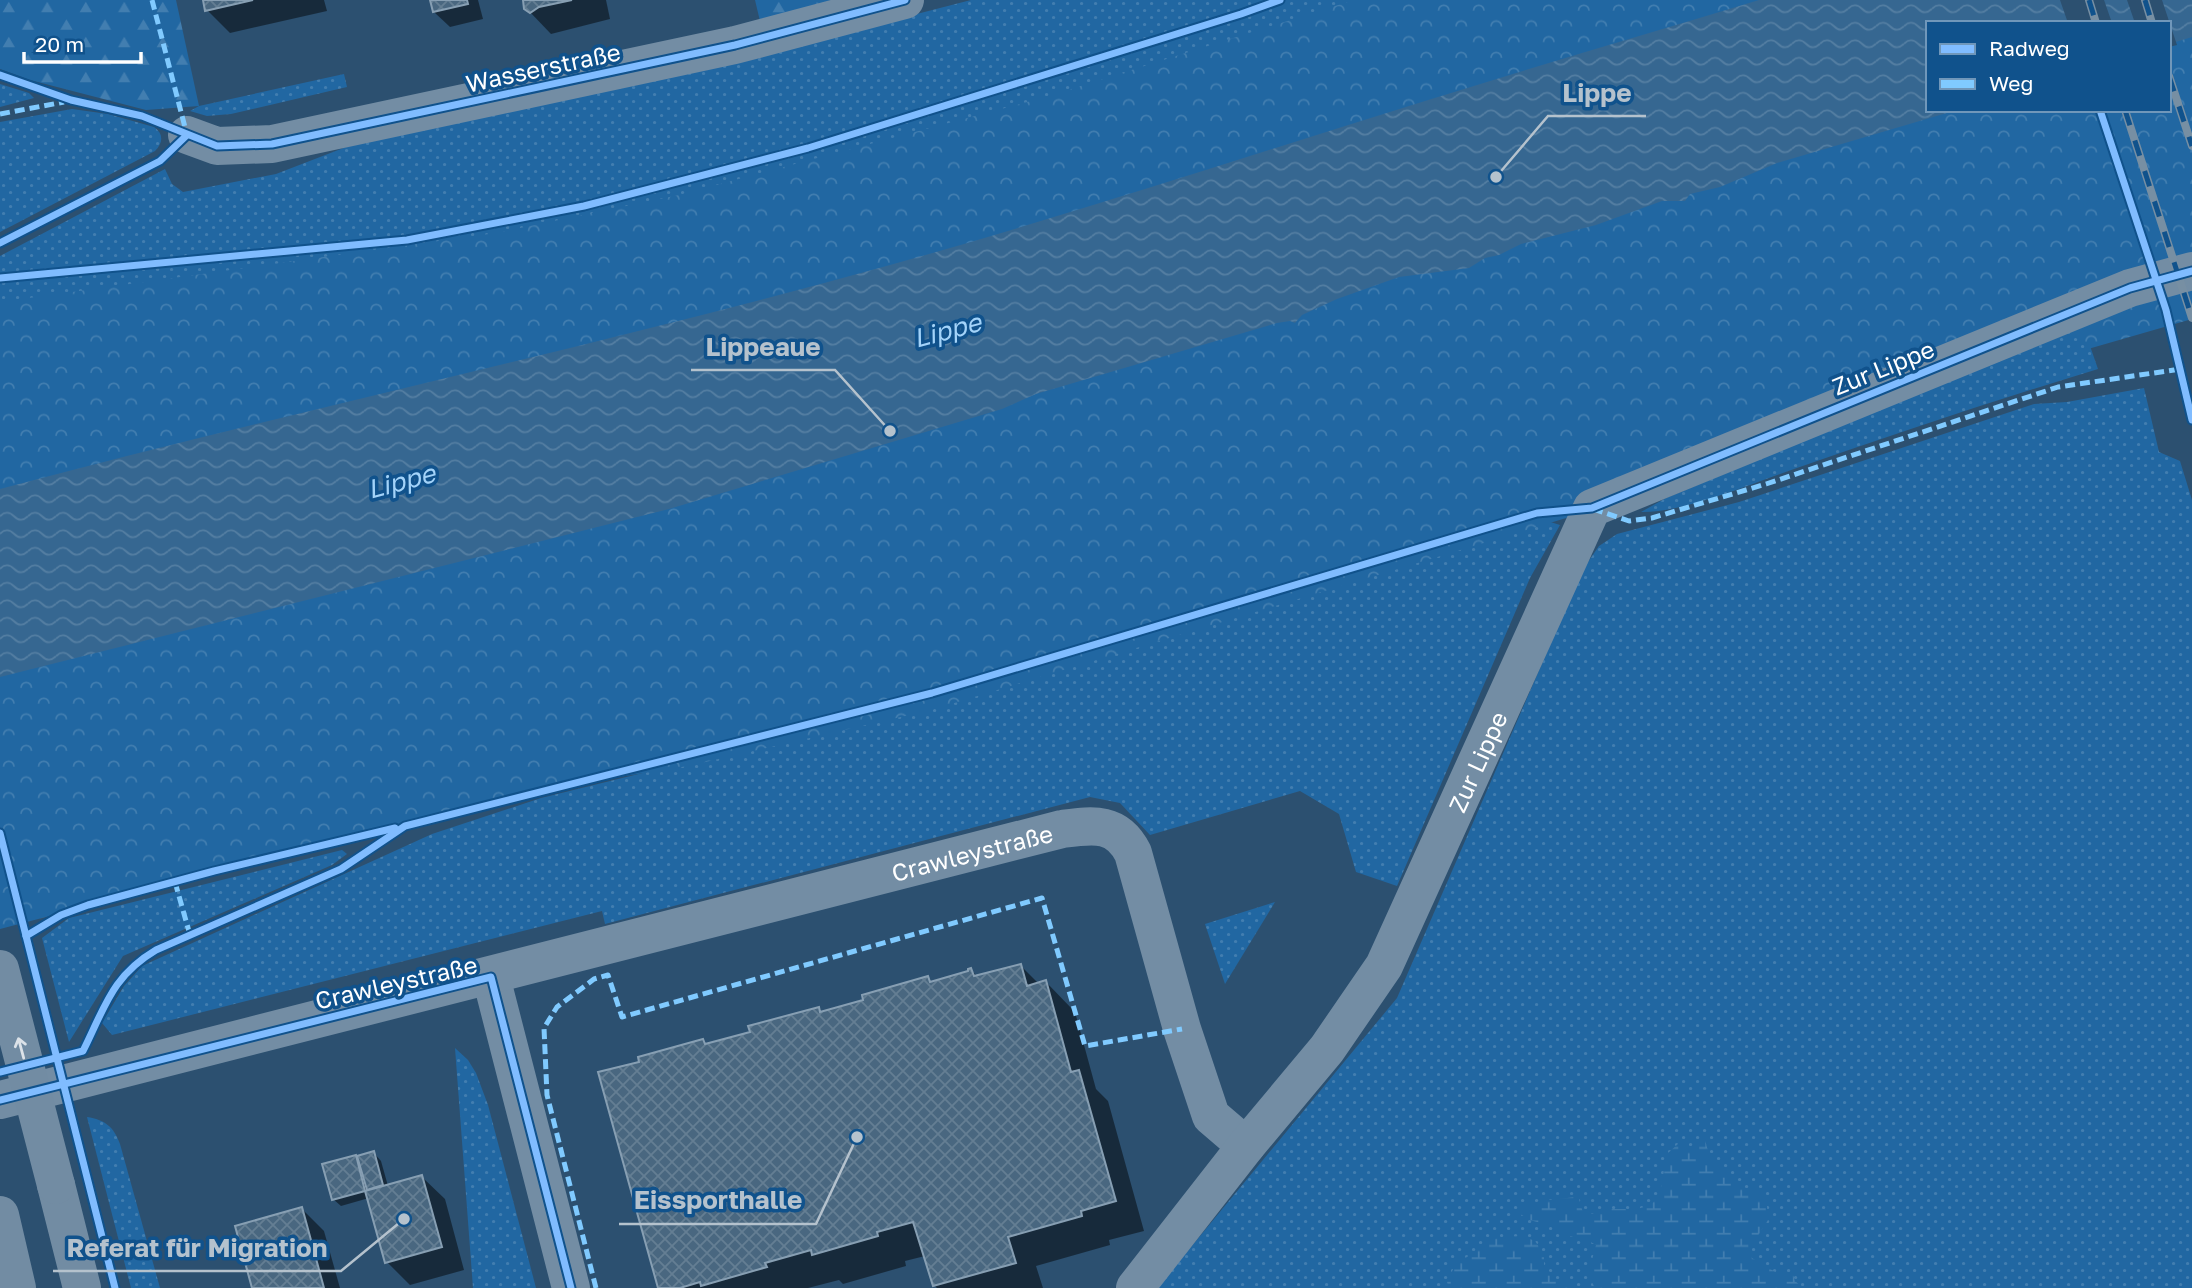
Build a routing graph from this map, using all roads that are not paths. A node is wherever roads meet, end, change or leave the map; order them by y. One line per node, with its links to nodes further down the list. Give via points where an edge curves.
1 (905, 0): 2 (street, Wasserstraße, via 735,45 272,144 217,146)
2 (187, 135)
3 (2192, 271): 7 (street, Zur Lippe, via 2130,288 1592,508 1384,966 1327,1049)
4 (0, 969): 10 (main road, one-way to 4, bridge)
5 (491, 976): 6 (street, Crawleystraße); 7 (street, Crawleystraße, via 1062,829 1113,829 1127,839 1146,891 1182,1029 1211,1116); 11 (street, Crawleystraße)
6 (0, 1100)
7 (1246, 1146): 12 (street, Zur Lippe)
8 (0, 1215): 9 (main road)
9 (17, 1288)
10 (82, 1288)
11 (571, 1288)
12 (1135, 1288)

